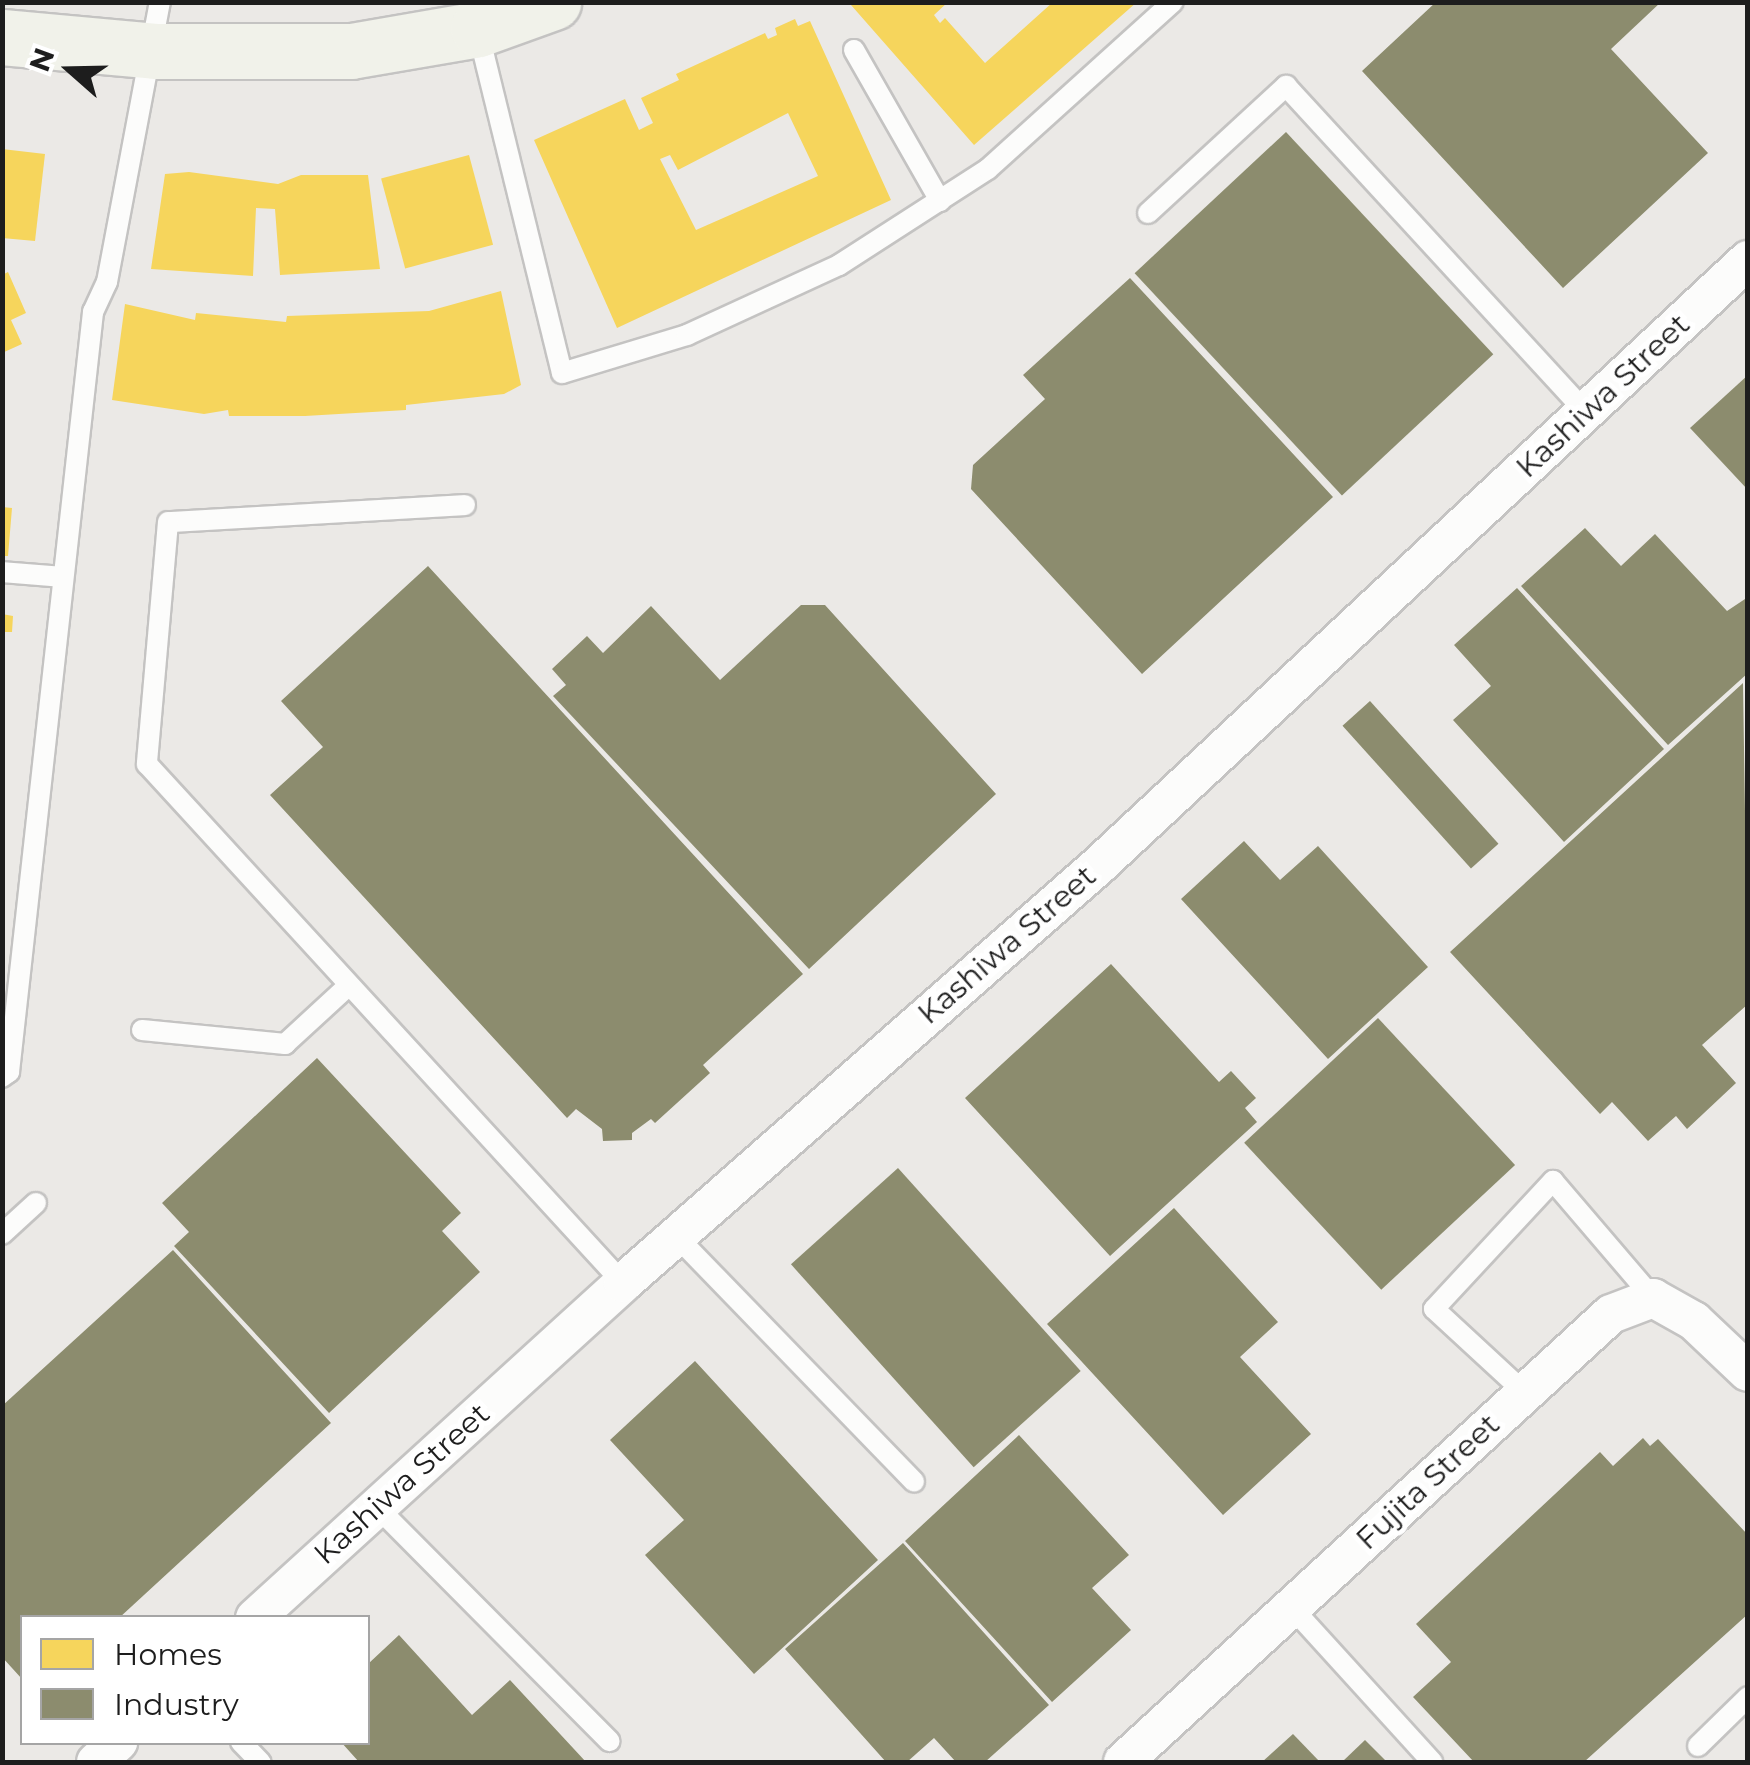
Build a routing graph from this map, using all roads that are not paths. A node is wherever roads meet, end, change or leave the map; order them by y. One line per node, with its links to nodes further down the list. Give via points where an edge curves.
1 (554, 2): 4 (street)
2 (1173, 2): 7 (lane, via 988,169)
3 (157, 27): 4 (street, via 351,51); 5 (street); 13 (lane, via 106,282 93,312)
4 (478, 29): 7 (lane, via 562,372 688,334 838,266)
5 (2, 37)
6 (854, 50): 7 (lane)
7 (940, 201)
8 (1148, 212): 10 (lane, via 1286,86)
9 (1748, 260): 10 (street, Kashiwa Street)
10 (1586, 412): 19 (street, Kashiwa Street, via 1098,866)
11 (464, 504): 14 (lane, via 168,522 146,764)
12 (2, 572): 13 (lane)
13 (64, 577): 16 (lane, via 9,1072)
14 (348, 987): 15 (lane, via 285,1044); 20 (lane)
15 (142, 1030)
16 (2, 1077)
17 (36, 1203): 18 (lane)
18 (2, 1234)
19 (676, 1236): 20 (street, Kashiwa Street); 24 (lane)
20 (623, 1283): 25 (street, Kashiwa Street)
21 (1653, 1298): 22 (street, via 1694,1321); 23 (street, Fujita Street, via 1611,1314); 23 (lane, via 1553,1181 1434,1310)
22 (1748, 1372)
23 (1523, 1391): 26 (street, Fujita Street)
24 (914, 1482)
25 (377, 1507): 27 (street, Kashiwa Street); 29 (lane)
26 (1292, 1610): 33 (street, Fujita Street); 34 (lane)
27 (258, 1615)
28 (1748, 1697): 31 (lane)
29 (609, 1741)
30 (115, 1745): 32 (street)
31 (1698, 1746)
32 (96, 1762)
33 (1123, 1762)
34 (1432, 1762)

